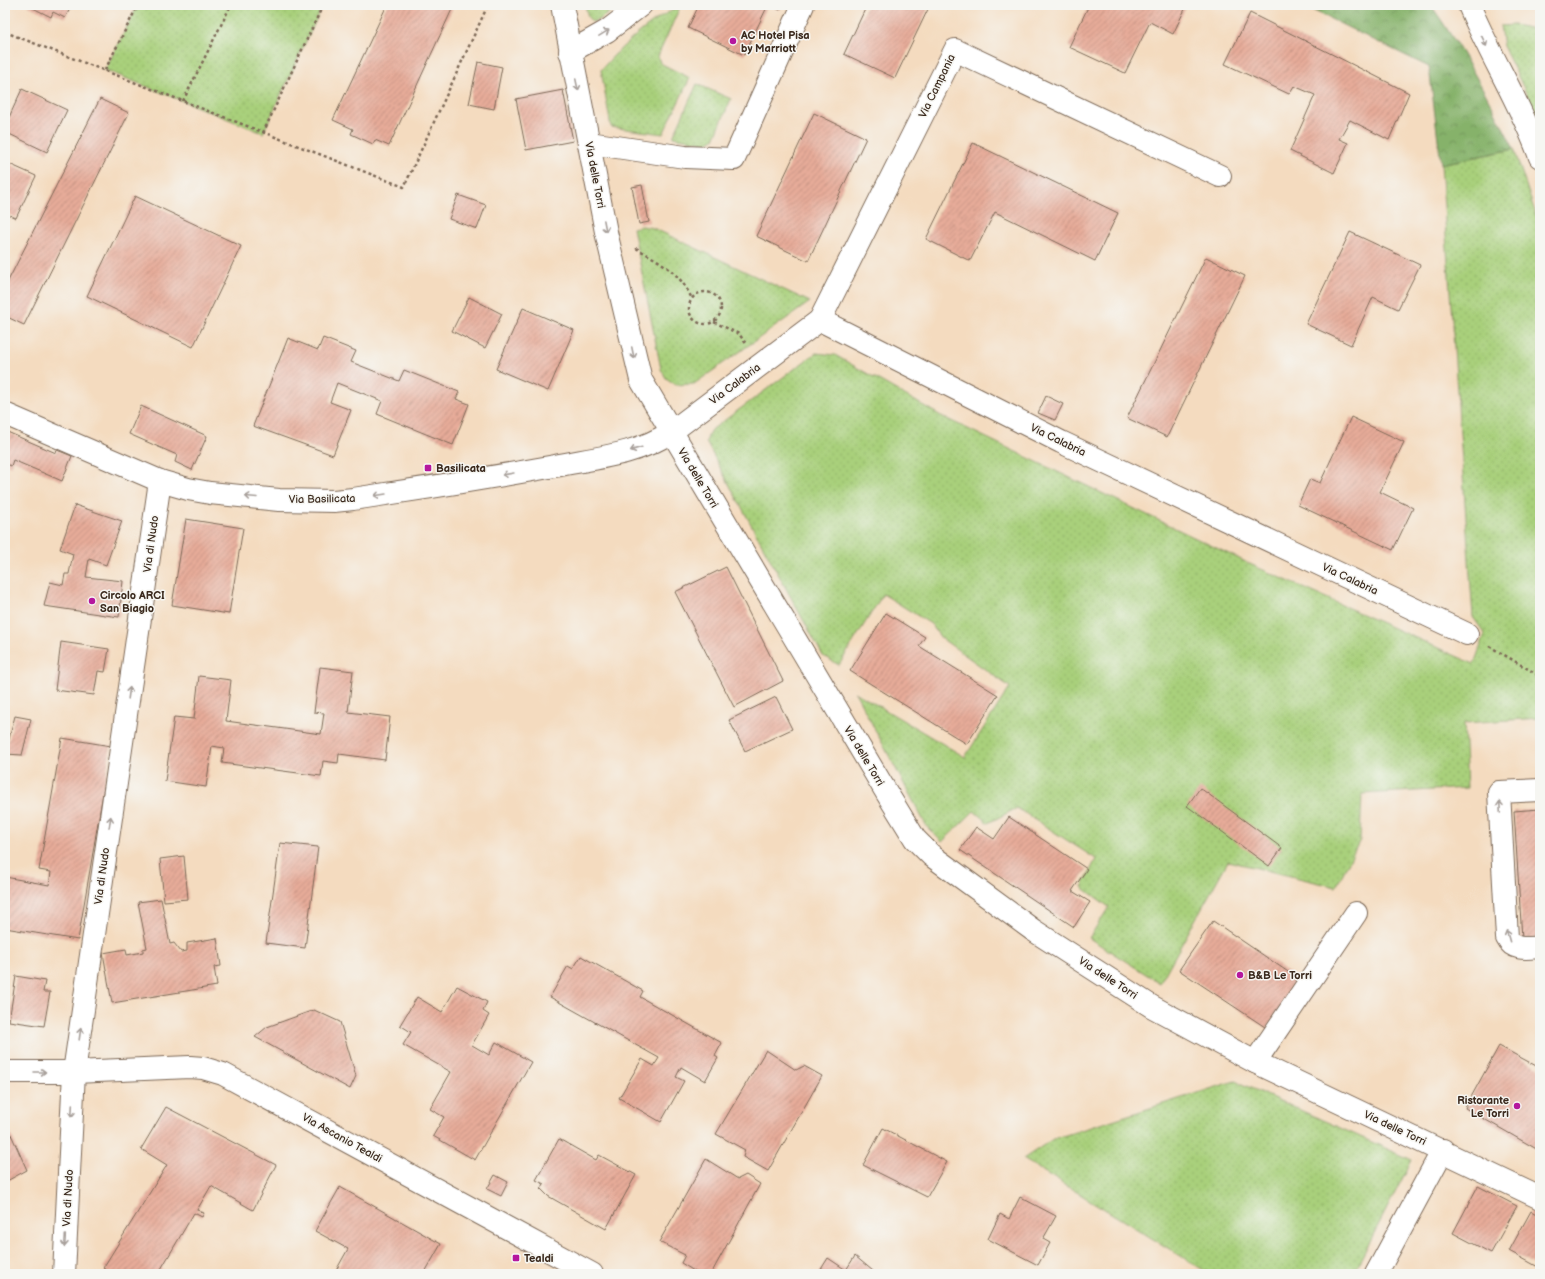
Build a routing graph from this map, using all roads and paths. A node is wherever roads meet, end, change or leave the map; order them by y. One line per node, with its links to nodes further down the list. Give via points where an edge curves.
1 (138, 5): 11 (path)
2 (231, 5): 12 (path)
3 (323, 5): 13 (path)
4 (488, 5): 13 (path, via 404,187)
5 (562, 5): 10 (street, Via delle Torri)
6 (641, 5): 10 (street, one-way to 6, via 607,31)
7 (803, 5): 14 (street, via 734,159 685,157)
8 (1468, 5): 15 (street, one-way to 15, via 1484,42 1527,122)
9 (5, 32): 11 (path)
10 (570, 52): 14 (street, Via delle Torri, one-way to 14)
11 (105, 70): 12 (path)
12 (183, 101): 13 (path)
13 (263, 133)
14 (588, 143): 17 (street, Via delle Torri, one-way to 17)
15 (1540, 157)
16 (1220, 176): 19 (street, Via Campania, via 955,50)
17 (606, 232): 18 (path, via 671,268 683,282); 23 (street, Via delle Torri, one-way to 23, via 640,380)
18 (692, 299): 20 (path, via 689,306 692,318 702,324); 20 (path, via 702,292 717,296 722,308)
19 (820, 320): 21 (street, Via Calabria); 25 (street, Via Calabria, via 1068,446)
20 (714, 322): 21 (path, via 739,334)
21 (760, 365): 23 (street, Via Calabria)
22 (5, 414): 24 (street, Via Basilicata)
23 (671, 432): 24 (street, Via Basilicata, one-way to 24, via 650,444 609,455 334,501 279,500 210,493); 30 (street, Via delle Torri, via 888,795 923,849 1033,930 1145,1002)
24 (160, 481): 32 (street, Via di Nudo, one-way to 24)
25 (1467, 634): 26 (path)
26 (1540, 676)
27 (1540, 790): 29 (street, one-way to 27, via 1518,948 1507,938 1499,792)
28 (1356, 913): 30 (street)
29 (1540, 947)
30 (1255, 1062): 33 (street, Via delle Torri)
31 (5, 1072): 32 (street, Via Ascanio Tealdi, one-way to 32)
32 (74, 1072): 35 (street, Via di Nudo, one-way to 35); 36 (street, Via Ascanio Tealdi, via 190,1067 223,1074)
33 (1443, 1150): 34 (street, Via delle Torri); 37 (street)
34 (1540, 1198)
35 (64, 1274)
36 (592, 1274)
37 (1376, 1274)

